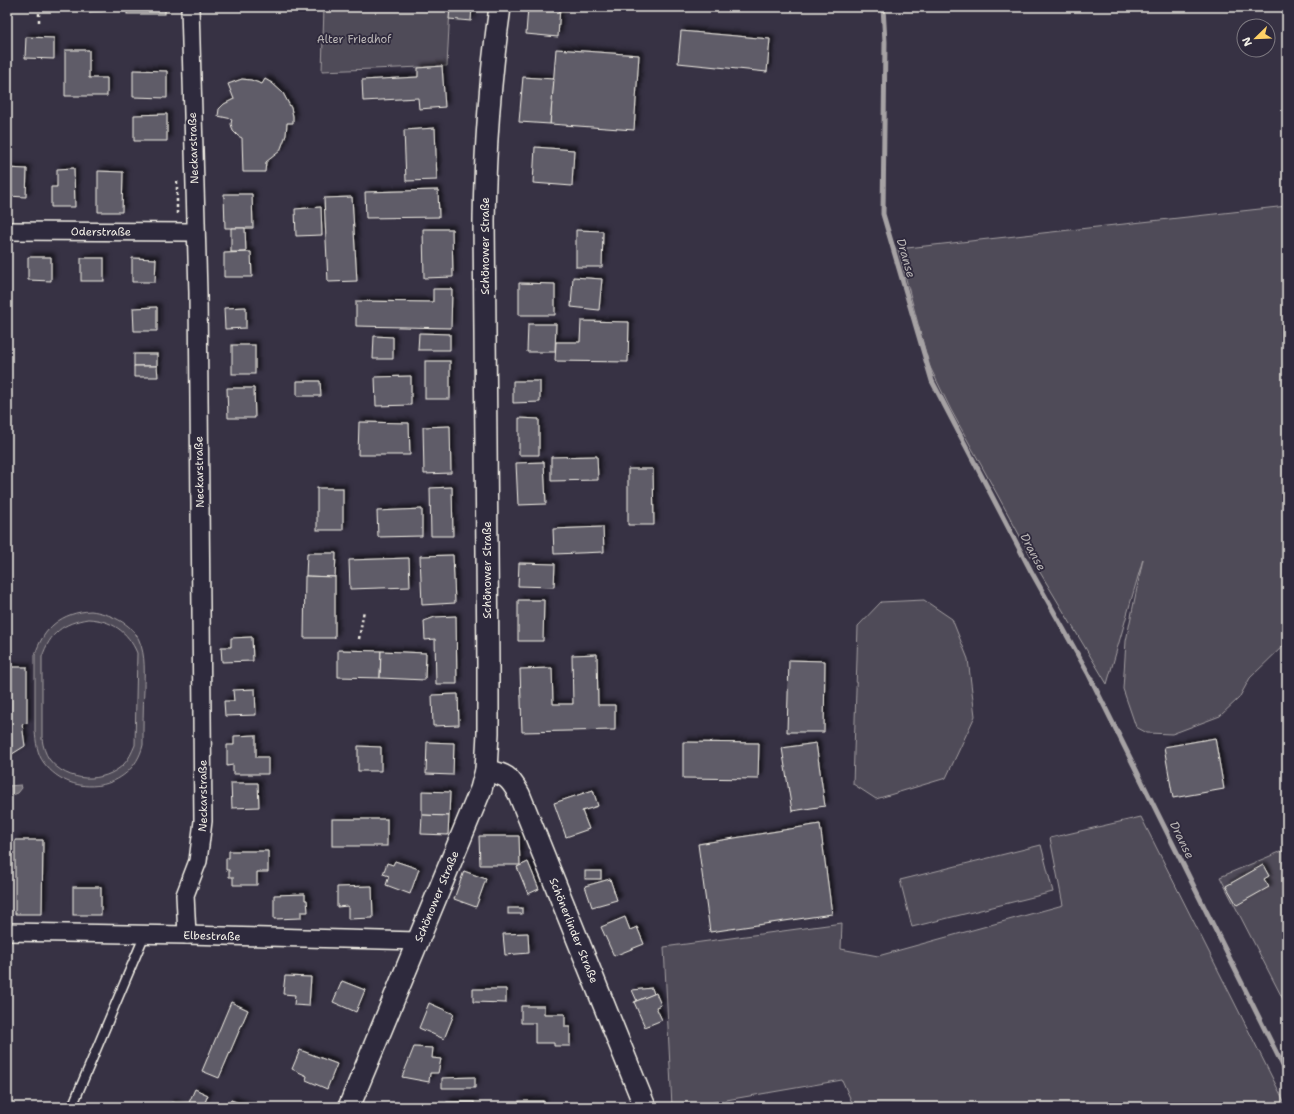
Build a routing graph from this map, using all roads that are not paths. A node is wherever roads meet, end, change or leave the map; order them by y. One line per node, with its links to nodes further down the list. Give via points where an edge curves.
1 (190, 7): 4 (street, Neckarstraße)
2 (500, 7): 5 (street, Schönower Straße, via 493,63 484,214 488,664)
3 (7, 231): 4 (street, Oderstraße)
4 (196, 232): 8 (street, Neckarstraße, via 203,821 198,861 185,895)
5 (486, 770): 9 (street, Schönower Straße, via 481,789); 12 (street, Schönerlinder Straße, via 508,778 519,794)
6 (7, 932): 7 (street, Elbestraße)
7 (145, 934): 8 (street, Elbestraße); 10 (lane)
8 (187, 935): 9 (street, Elbestraße)
9 (418, 941): 11 (street, Schönower Straße)
10 (72, 1107)
11 (349, 1107)
12 (645, 1107)

